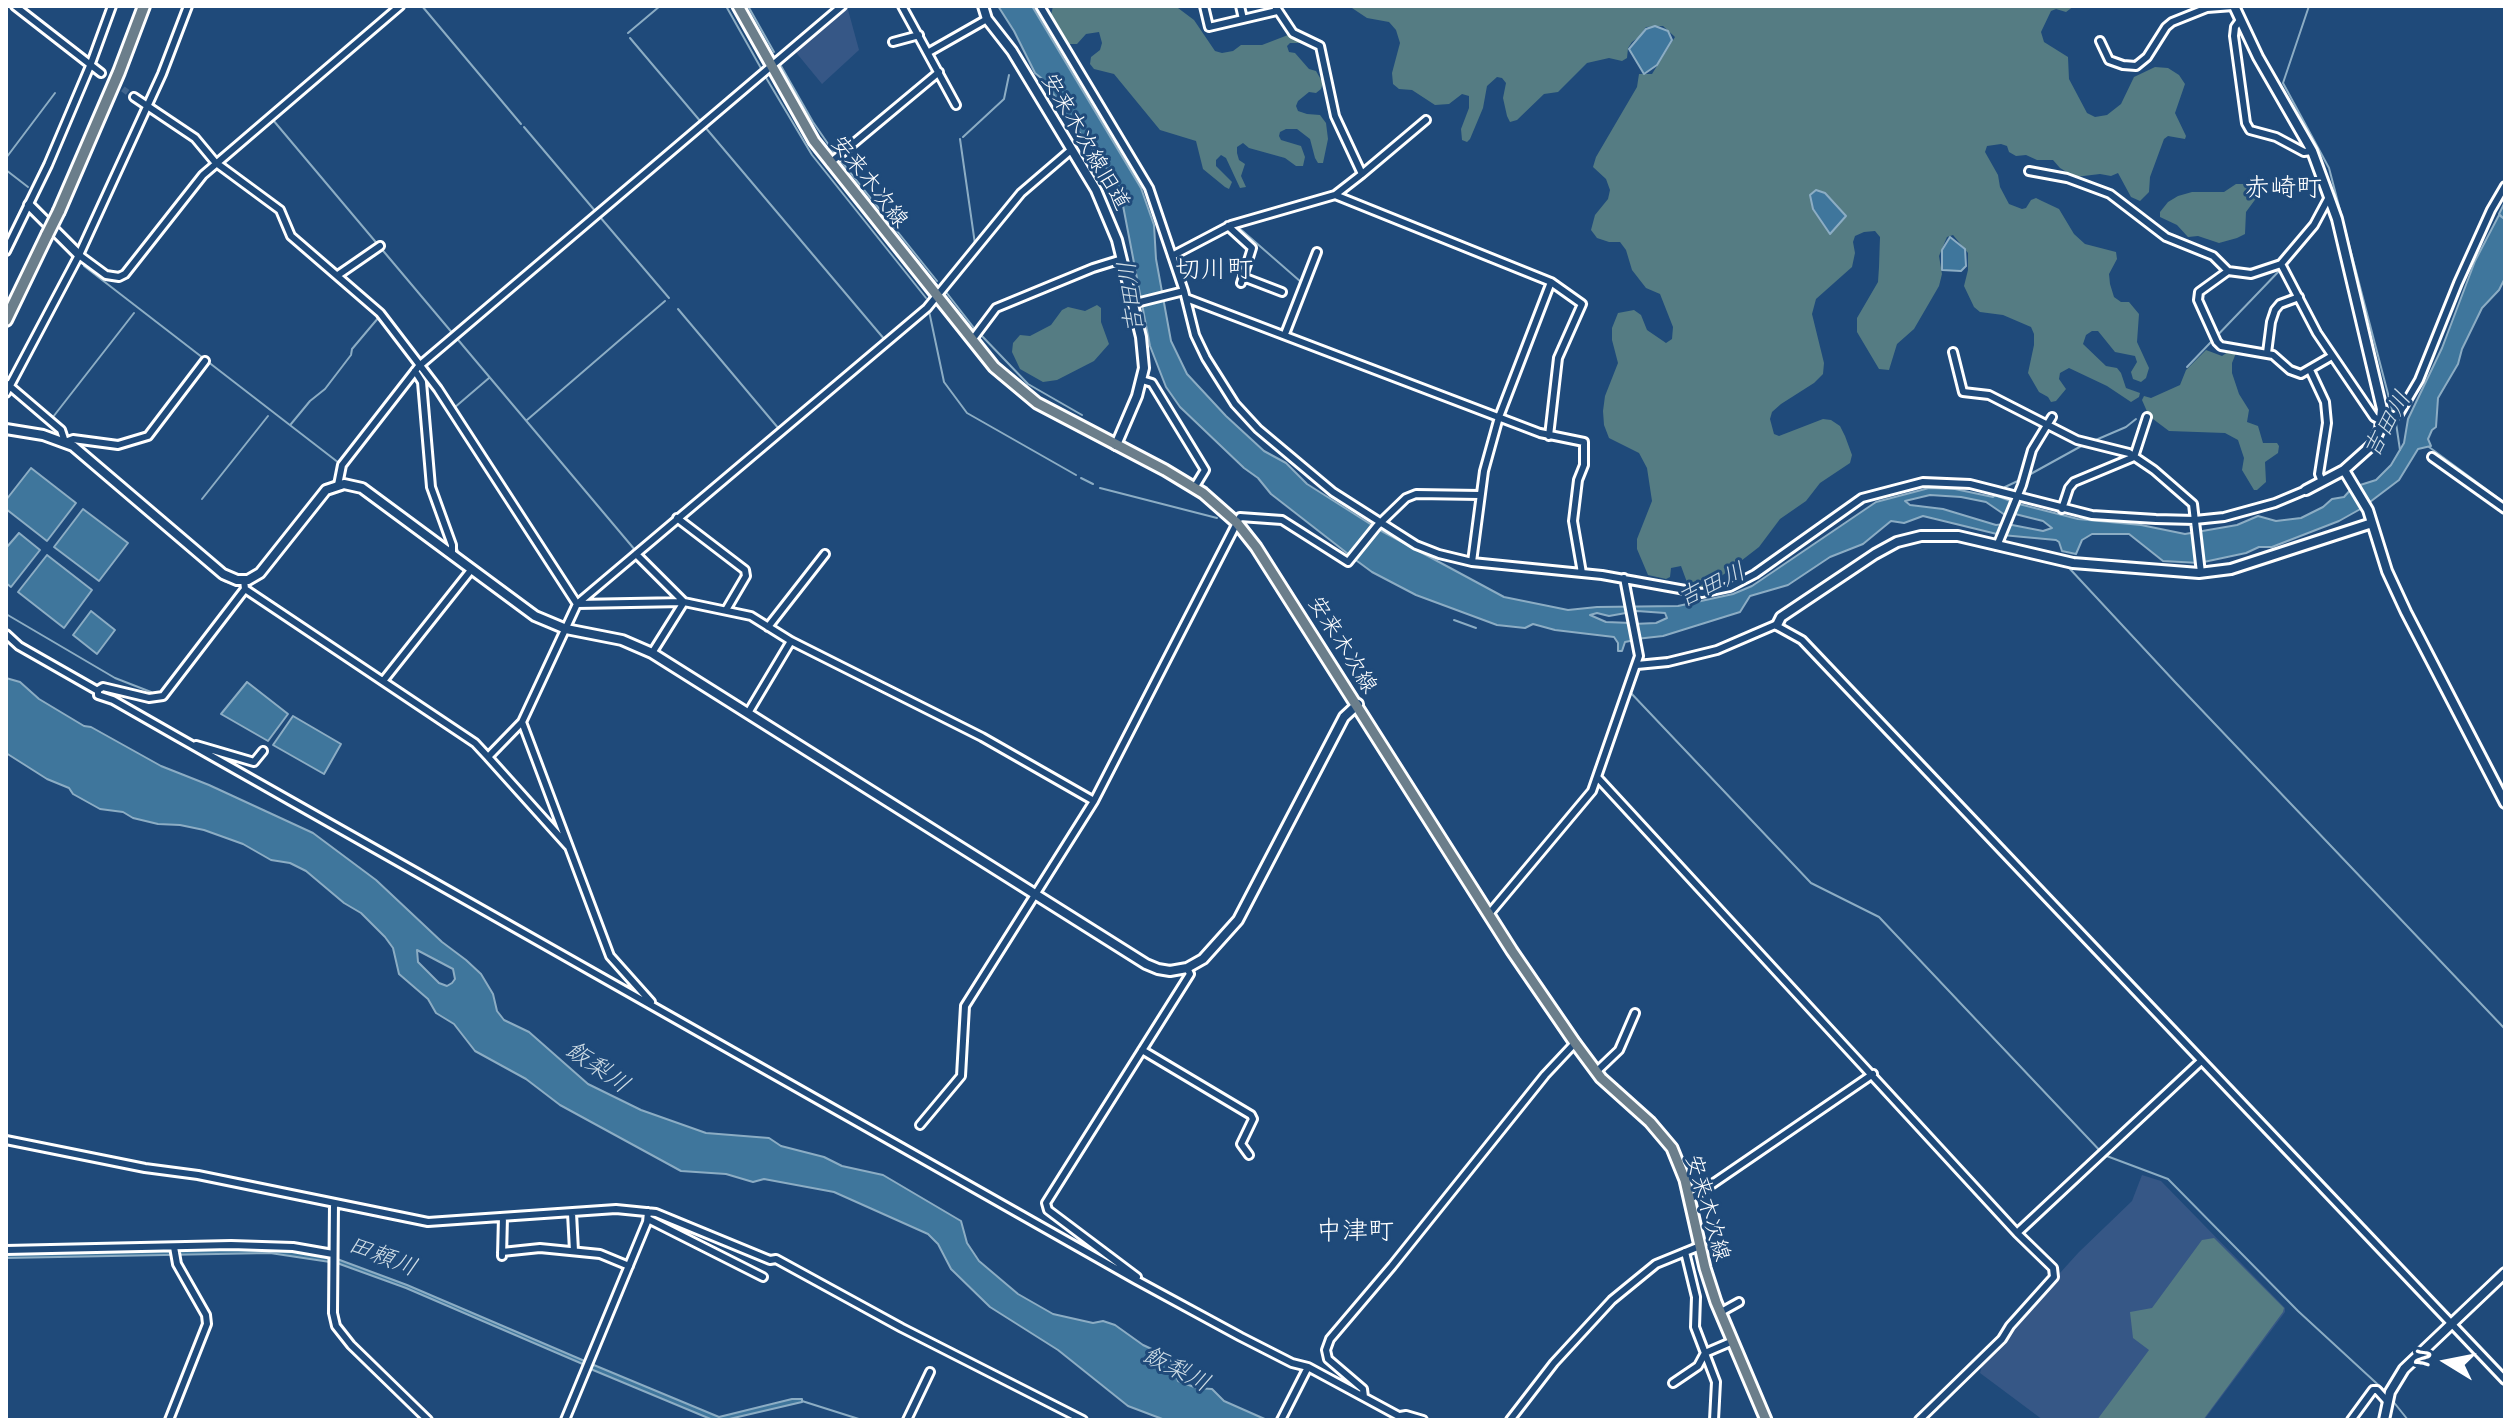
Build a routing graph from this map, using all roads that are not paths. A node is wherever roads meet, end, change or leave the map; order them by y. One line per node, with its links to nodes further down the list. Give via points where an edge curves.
1 (15, 6): 22 (street)
2 (112, 6): 22 (street)
3 (141, 6): 41 (highway, bridge, via 119,72)
4 (188, 6): 28 (street)
5 (400, 6): 32 (street)
6 (738, 6): 23 (main road, 安来木次線)
7 (842, 6): 23 (street)
8 (902, 6): 18 (street)
9 (983, 6): 15 (street, 安来木次線旧道)
10 (1040, 6): 46 (street, via 1149,188)
11 (1204, 6): 16 (street, via 1209,27)
12 (1240, 6): 16 (street)
13 (2234, 6): 17 (street); 19 (street, via 2207,8 2169,24 2136,66 2109,60)
14 (1276, 8): 16 (street); 35 (street, via 1293,33 1320,46 1335,116)
15 (987, 19): 21 (street); 30 (street, 安来木次線旧道)
16 (1243, 19)
17 (2240, 20): 31 (street); 31 (street, via 2234,36 2246,123 2250,130)
18 (919, 35): 20 (street); 21 (street)
19 (2100, 41)
20 (893, 42)
21 (929, 52): 24 (street)
22 (90, 66): 25 (street); 39 (street)
23 (771, 67): 33 (main road, 安来木次線); 65 (street)
24 (939, 72): 27 (street); 33 (street)
25 (101, 73)
26 (134, 97): 28 (street)
27 (956, 105)
28 (148, 106): 32 (street, via 195,138); 45 (street)
29 (1426, 120): 35 (street)
30 (1071, 150): 47 (street, 安来木次線旧道, via 1107,212); 54 (street, via 1015,200)
31 (2312, 151): 38 (street)
32 (215, 162): 45 (street, via 122,276 106,275); 50 (street, via 280,210 291,236)
33 (830, 163): 54 (main road, 安来木次線)
34 (2029, 171): 49 (street, via 2110,194 2166,237 2213,256)
35 (1362, 174): 37 (street)
36 (2505, 186): 72 (street, via 2419,380 2399,414)
37 (1335, 195): 40 (street); 51 (street)
38 (2329, 197): 48 (street); 72 (street, via 2379,392)
39 (29, 205): 43 (street); 45 (street)
40 (1228, 226): 46 (street); 52 (street, via 1252,246 1242,280)
41 (46, 234): 57 (highway); 58 (highway)
42 (380, 246): 50 (street)
43 (6, 251)
44 (1317, 252): 59 (street)
45 (79, 255): 68 (street)
46 (1172, 256): 53 (street)
47 (1122, 259): 56 (street, 安来木次線旧道); 60 (street, via 996,308)
48 (2283, 267): 49 (street, via 2251,274); 55 (street)
49 (2228, 271): 62 (street, via 2197,295 2204,317 2221,346)
50 (338, 275): 65 (street, via 380,313)
51 (1551, 282): 69 (street); 75 (street, via 1582,304 1558,358)
52 (1282, 292)
53 (1183, 293): 56 (street); 59 (street); 93 (street, via 1200,345 1241,411)
54 (937, 297): 60 (main road, 安来木次線); 89 (street)
55 (2299, 297): 62 (street, via 2275,310); 63 (street)
56 (1135, 303): 67 (street, 安来木次線旧道)
57 (6, 312)
58 (6, 320)
59 (1285, 334): 69 (street)
60 (972, 340): 77 (main road, 安来木次線, via 994,367 1037,403)
61 (1953, 352): 73 (street, via 1961,391 2000,400)
62 (2267, 353): 66 (street, via 2294,372)
63 (2332, 356): 66 (street); 72 (street)
64 (205, 361): 76 (street, via 146,437 118,445)
65 (417, 368): 82 (street, via 340,467); 97 (street, via 431,487); 105 (street, via 438,389)
66 (2310, 370): 81 (street, via 2326,409)
67 (1142, 380): 77 (street, 安来木次線旧道); 83 (street, via 1152,383 1205,470)
68 (7, 387): 76 (street, via 61,430)
69 (1499, 417): 75 (street); 85 (street)
70 (2052, 417): 73 (street)
71 (2147, 417): 78 (street)
72 (2381, 421): 80 (street, via 2373,444)
73 (2048, 425): 78 (street); 86 (street, via 2032,450)
74 (6, 429): 76 (street)
75 (1549, 436): 101 (street, via 1584,443 1573,521)
76 (65, 442): 103 (street, via 223,574)
77 (1116, 445): 83 (main road, 安来木次線)
78 (2134, 457): 87 (street, via 2074,482); 90 (street, via 2193,504)
79 (2432, 457): 88 (street)
80 (2345, 472): 81 (street); 92 (street)
81 (2322, 482): 84 (street)
82 (338, 485): 97 (street, via 370,493); 103 (street, via 319,496)
83 (1194, 488): 91 (main road, 安来木次線)
84 (2306, 490): 90 (street)
85 (1480, 495): 93 (street, via 1416,494); 98 (street)
86 (2016, 498): 87 (street); 94 (street); 102 (street, via 1954,482 1914,483 1862,498 1730,587 1697,593)
87 (2062, 509): 90 (street)
88 (2505, 509)
89 (677, 518): 95 (street); 106 (street, via 746,572)
90 (2195, 522): 100 (street)
91 (1237, 523): 93 (street, via 1244,515 1282,520 1343,561 1351,560); 116 (main road, 安来木次線); 123 (street)
92 (2372, 523): 100 (street, via 2240,566); 124 (street, via 2396,591)
93 (1378, 526): 98 (street, via 1416,545)
94 (1998, 543): 100 (street, via 2073,563); 107 (street, via 1946,534 1897,542 1781,617)
95 (636, 554): 104 (street); 105 (street)
96 (825, 554): 108 (street)
97 (452, 555): 99 (street)
98 (1472, 562): 101 (street)
99 (471, 570): 109 (street, via 522,608); 114 (street)
100 (2201, 570)
101 (1582, 573): 102 (street)
102 (1624, 578): 113 (street)
103 (245, 585): 114 (street); 115 (street, via 163,696 149,698 103,687)
104 (684, 602): 105 (street); 106 (street); 112 (street)
105 (577, 604): 109 (street)
106 (726, 610): 108 (street, via 748,614)
107 (1777, 625): 113 (street, via 1699,656); 133 (street, via 1802,640)
108 (768, 627): 111 (street)
109 (566, 629): 112 (street, via 622,640); 118 (street)
110 (6, 636): 115 (street)
111 (791, 641): 117 (street); 123 (street)
112 (652, 653): 117 (street)
113 (1637, 665): 122 (street)
114 (383, 681): 121 (street)
115 (98, 691): 119 (street)
116 (1358, 704): 127 (main road, 安来木次線); 128 (street, via 1344,717 1238,920 1203,959)
117 (748, 713): 126 (street)
118 (522, 722): 121 (street); 125 (street)
119 (193, 745): 120 (street, via 254,762); 129 (street)
120 (263, 751)
121 (488, 757): 125 (street)
122 (1597, 777): 127 (street, via 1590,793); 135 (street)
123 (1094, 801): 126 (street)
124 (2505, 803)
125 (568, 846): 129 (street, via 610,956)
126 (1035, 894): 128 (street, via 1146,964 1170,971); 136 (street, via 965,1006 960,1078)
127 (1489, 914): 131 (main road, 安来木次線)
128 (1187, 968): 132 (street, via 1190,974)
129 (659, 1010): 154 (street)
130 (1635, 1013): 134 (street, via 1619,1050)
131 (1575, 1043): 134 (main road, 安来木次線); 164 (street, via 1330,1339 1328,1359 1363,1389)
132 (1142, 1050): 138 (street, via 1251,1115 1241,1144); 154 (street, via 1046,1203 1048,1210)
133 (2201, 1061): 144 (street); 157 (street)
134 (1596, 1072): 139 (main road, 安来木次線, via 1666,1140 1681,1167)
135 (1873, 1074): 139 (street); 144 (street)
136 (920, 1125)
137 (6, 1140): 140 (street)
138 (1249, 1155)
139 (1689, 1200): 145 (main road, 安来木次線)
140 (334, 1204): 143 (street, via 428,1222); 150 (street)
141 (572, 1213): 142 (street, via 616,1209); 143 (street); 148 (street)
142 (648, 1215): 151 (street); 153 (street); 172 (street, via 671,1218 776,1259)
143 (503, 1217): 148 (street, via 502,1254 536,1248)
144 (2017, 1233): 178 (street, via 2053,1268 2054,1277 2002,1339)
145 (1700, 1246): 149 (street); 156 (main road, 安来木次線)
146 (6, 1250): 147 (street)
147 (175, 1251): 150 (street, via 265,1246); 168 (street, via 207,1319)
148 (574, 1251): 151 (street)
149 (1685, 1252): 159 (street, via 1696,1297 1695,1327); 175 (street, via 1645,1271 1612,1300)
150 (333, 1255): 166 (street, via 333,1313 339,1331)
151 (629, 1266): 170 (street)
152 (2505, 1273): 157 (street)
153 (763, 1277)
154 (1146, 1285): 160 (street)
155 (1739, 1302): 156 (street)
156 (1721, 1312): 158 (main road, 安来木次線)
157 (2451, 1323): 162 (street); 165 (street, via 2404,1369)
158 (1733, 1341): 159 (street); 177 (main road, 安来木次線)
159 (1705, 1353): 163 (street, via 1698,1366); 176 (street, via 1716,1382)
160 (1307, 1370): 164 (street); 173 (street)
161 (930, 1372): 171 (street)
162 (2505, 1380)
163 (1673, 1383)
164 (1364, 1397): 167 (street)
165 (2388, 1398): 179 (street, via 2373,1390); 180 (street)
166 (419, 1416): 169 (street)
167 (1403, 1418): 174 (street)
168 (169, 1420)
169 (428, 1420)
170 (565, 1420)
171 (907, 1420)
172 (1083, 1420)
173 (1281, 1420)
174 (1423, 1420)
175 (1510, 1420)
176 (1714, 1420)
177 (1766, 1420)
178 (1919, 1420)
179 (2351, 1420)
180 (2384, 1420)

